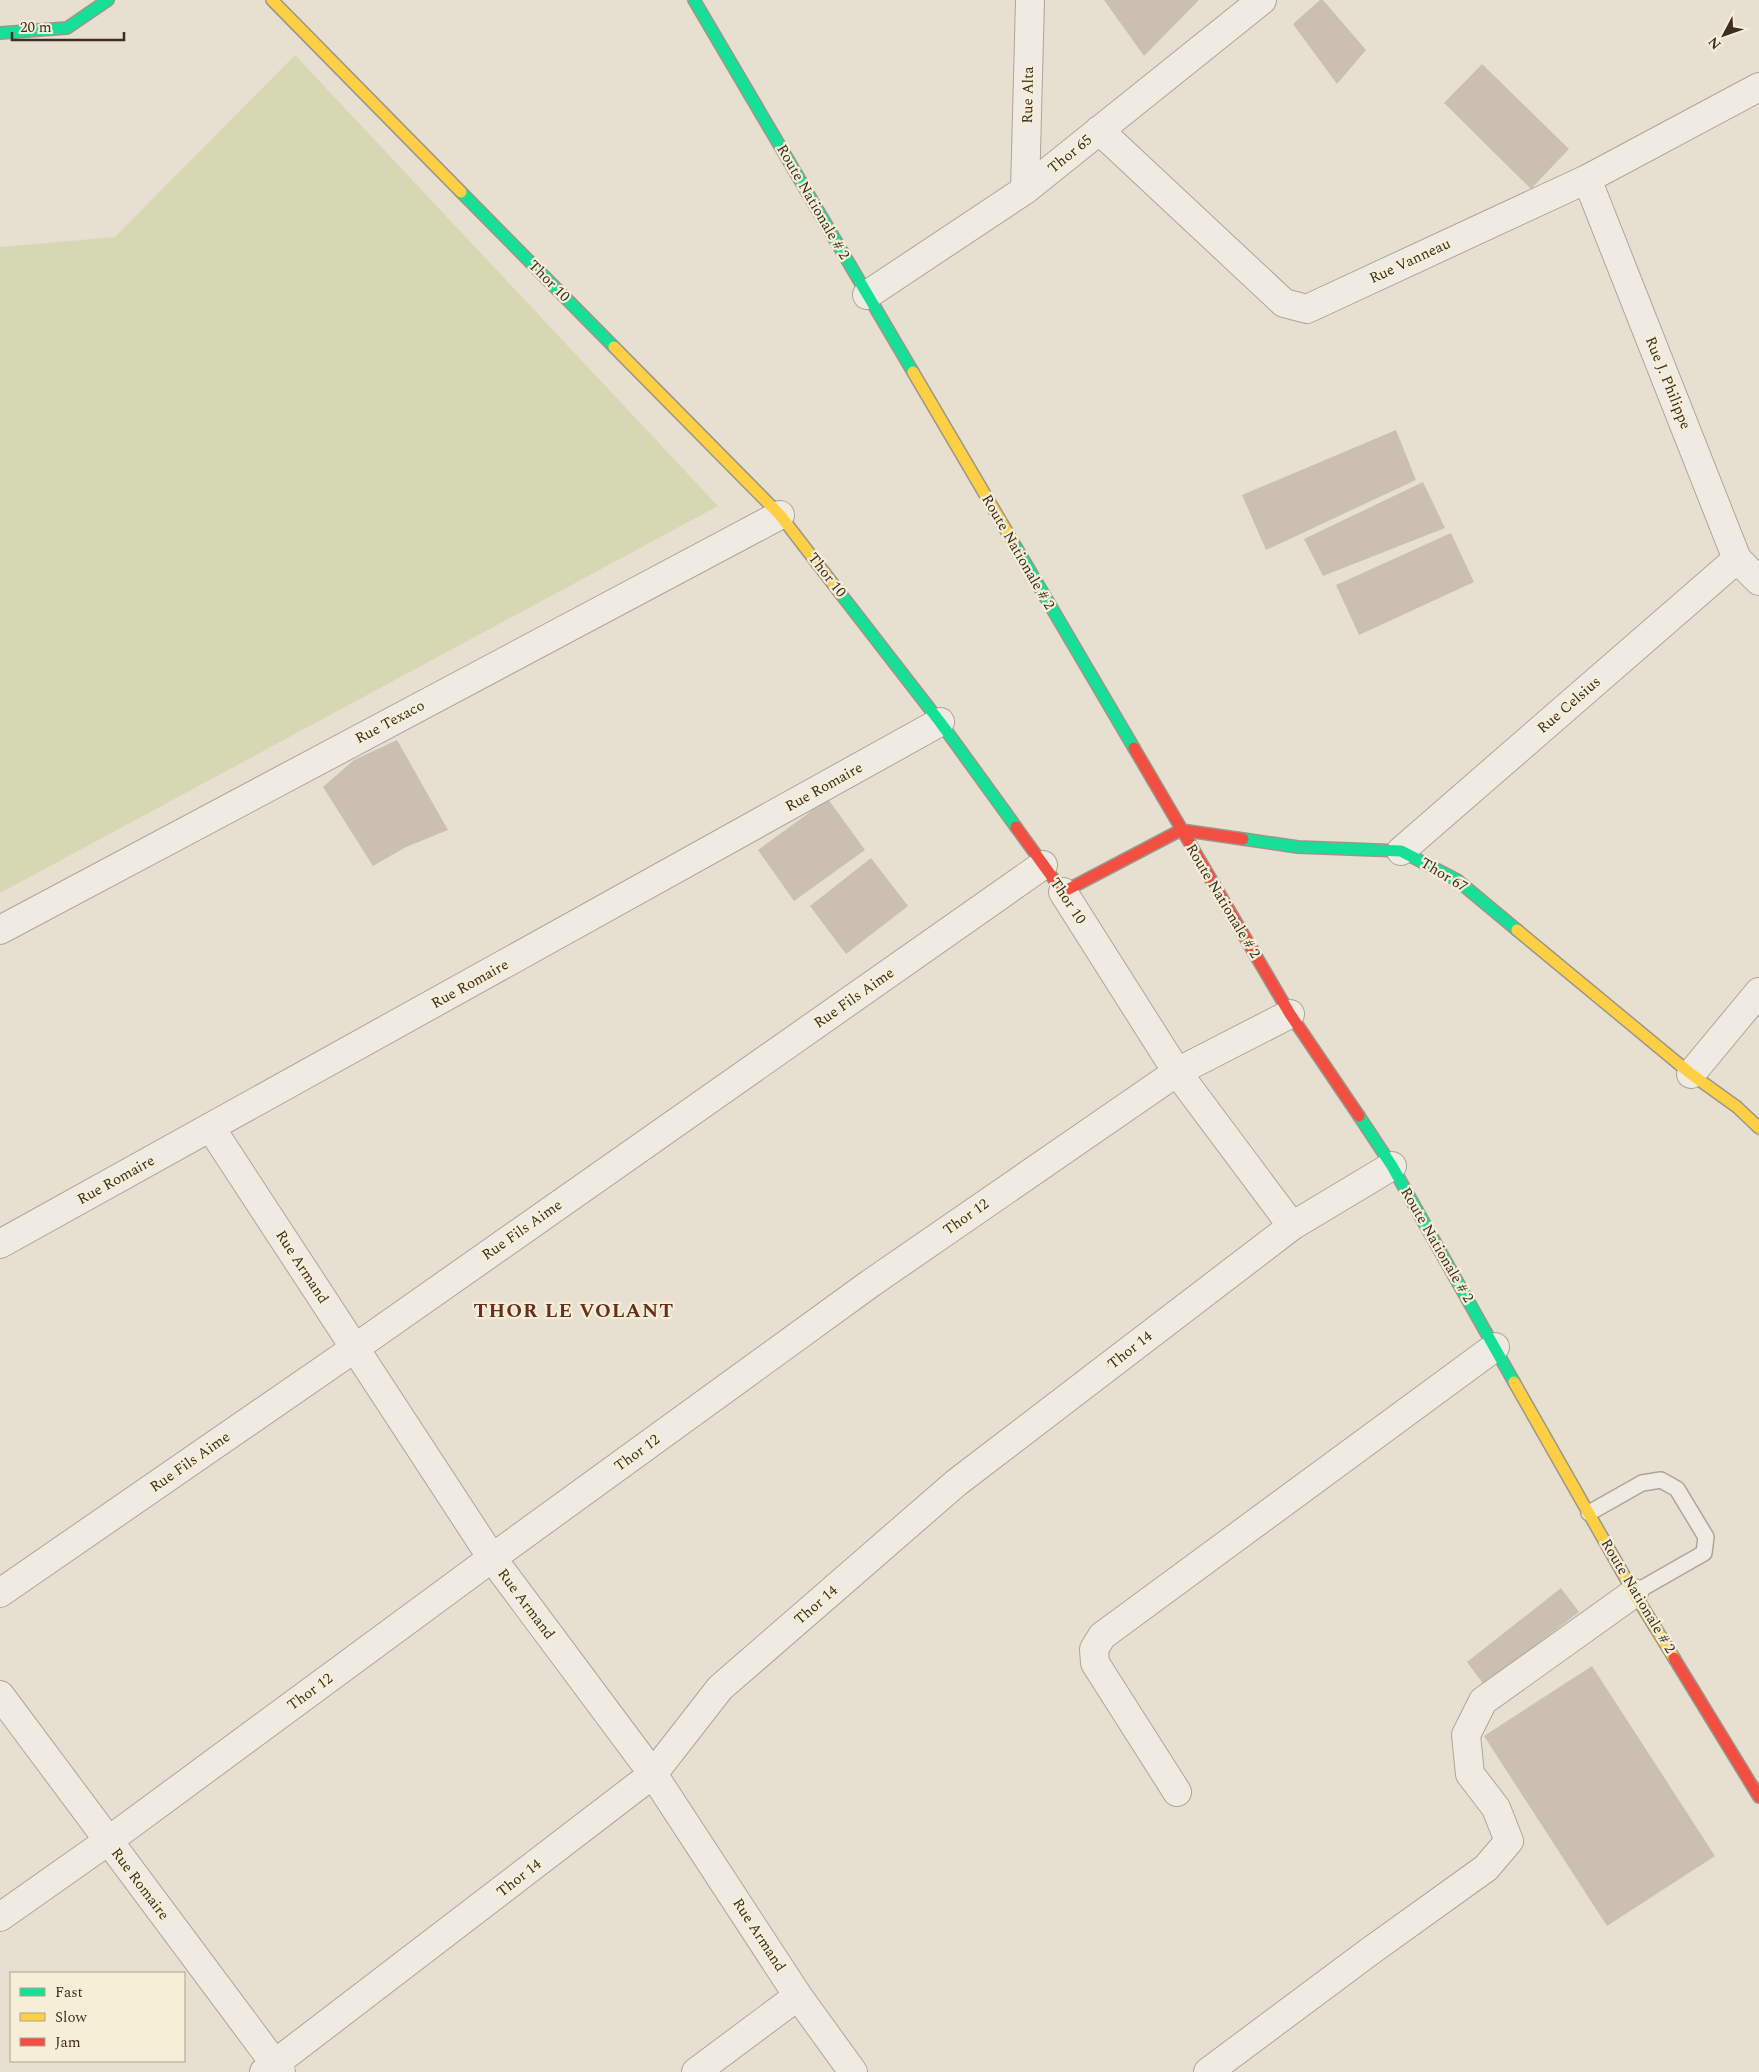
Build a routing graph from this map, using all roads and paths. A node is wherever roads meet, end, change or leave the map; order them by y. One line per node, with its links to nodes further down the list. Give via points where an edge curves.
1 (108, 0): 6 (street, via 67,28)
2 (272, 0): 12 (street, Thor 10)
3 (694, 0): 11 (street, Route Nationale # 2)
4 (1030, 0): 10 (street, Rue Alta)
5 (1262, 0): 8 (street, Thor 65)
6 (0, 33)
7 (1759, 87): 9 (street, Rue Vanneau)
8 (1099, 130): 9 (street, Rue Vanneau, via 1284,303 1307,309); 10 (street, Thor 65)
9 (1587, 179): 13 (street, Rue J. Philippe)
10 (1025, 190): 11 (street, Thor 65)
11 (867, 295): 16 (street, Route Nationale # 2)
12 (780, 515): 15 (street, Thor 10); 20 (street, Rue Texaco)
13 (1737, 559): 14 (street, Rue J. Philippe); 17 (street, Rue Celsius)
14 (1759, 581)
15 (940, 722): 18 (street, Thor 10); 25 (street, Rue Romaire)
16 (1181, 830): 17 (street, Thor 67, via 1298,847); 19 (street); 22 (street, Route Nationale # 2)
17 (1401, 851): 24 (street, Thor 67, via 1457,880)
18 (1043, 865): 19 (street, Thor 10); 31 (street, Rue Fils Aime)
19 (1063, 892): 23 (street, Thor 10)
20 (0, 930)
21 (1759, 992): 24 (street)
22 (1290, 1014): 23 (street, Thor 12); 27 (street, Route Nationale # 2)
23 (1177, 1072): 28 (street, Thor 10); 33 (street, Thor 12, via 870,1283)
24 (1691, 1074): 26 (street, Thor 67, via 1737,1107)
25 (211, 1128): 29 (street, Rue Romaire); 31 (street, Rue Armand)
26 (1759, 1128)
27 (1392, 1166): 28 (street, Thor 14); 30 (street, Route Nationale # 2)
28 (1292, 1226): 37 (street, Thor 14, via 956,1483 720,1688)
29 (0, 1244)
30 (1495, 1347): 32 (street, Route Nationale # 2); 38 (street, via 1102,1636 1094,1649 1095,1663)
31 (355, 1348): 33 (street, Rue Armand); 34 (street, Rue Fils Aime)
32 (1589, 1513): 35 (street, Route Nationale # 2); 35 (lane, via 1642,1483 1660,1480 1677,1489 1706,1537 1704,1553)
33 (492, 1558): 37 (street, Rue Armand); 40 (street, Thor 12)
34 (0, 1593)
35 (1634, 1593): 39 (street, Route Nationale # 2); 46 (street, via 1483,1700 1466,1735 1470,1774 1496,1808 1509,1840 1486,1868)
36 (0, 1695): 40 (street, Rue Romaire)
37 (654, 1774): 42 (street, Rue Armand); 43 (street, Thor 14)
38 (1177, 1792)
39 (1759, 1797)
40 (108, 1841): 41 (street, Thor 12); 43 (street, Rue Romaire)
41 (0, 1917)
42 (798, 1996): 44 (street); 45 (street, Rue Armand)
43 (273, 2069)
44 (696, 2072)
45 (853, 2072)
46 (1208, 2072)

